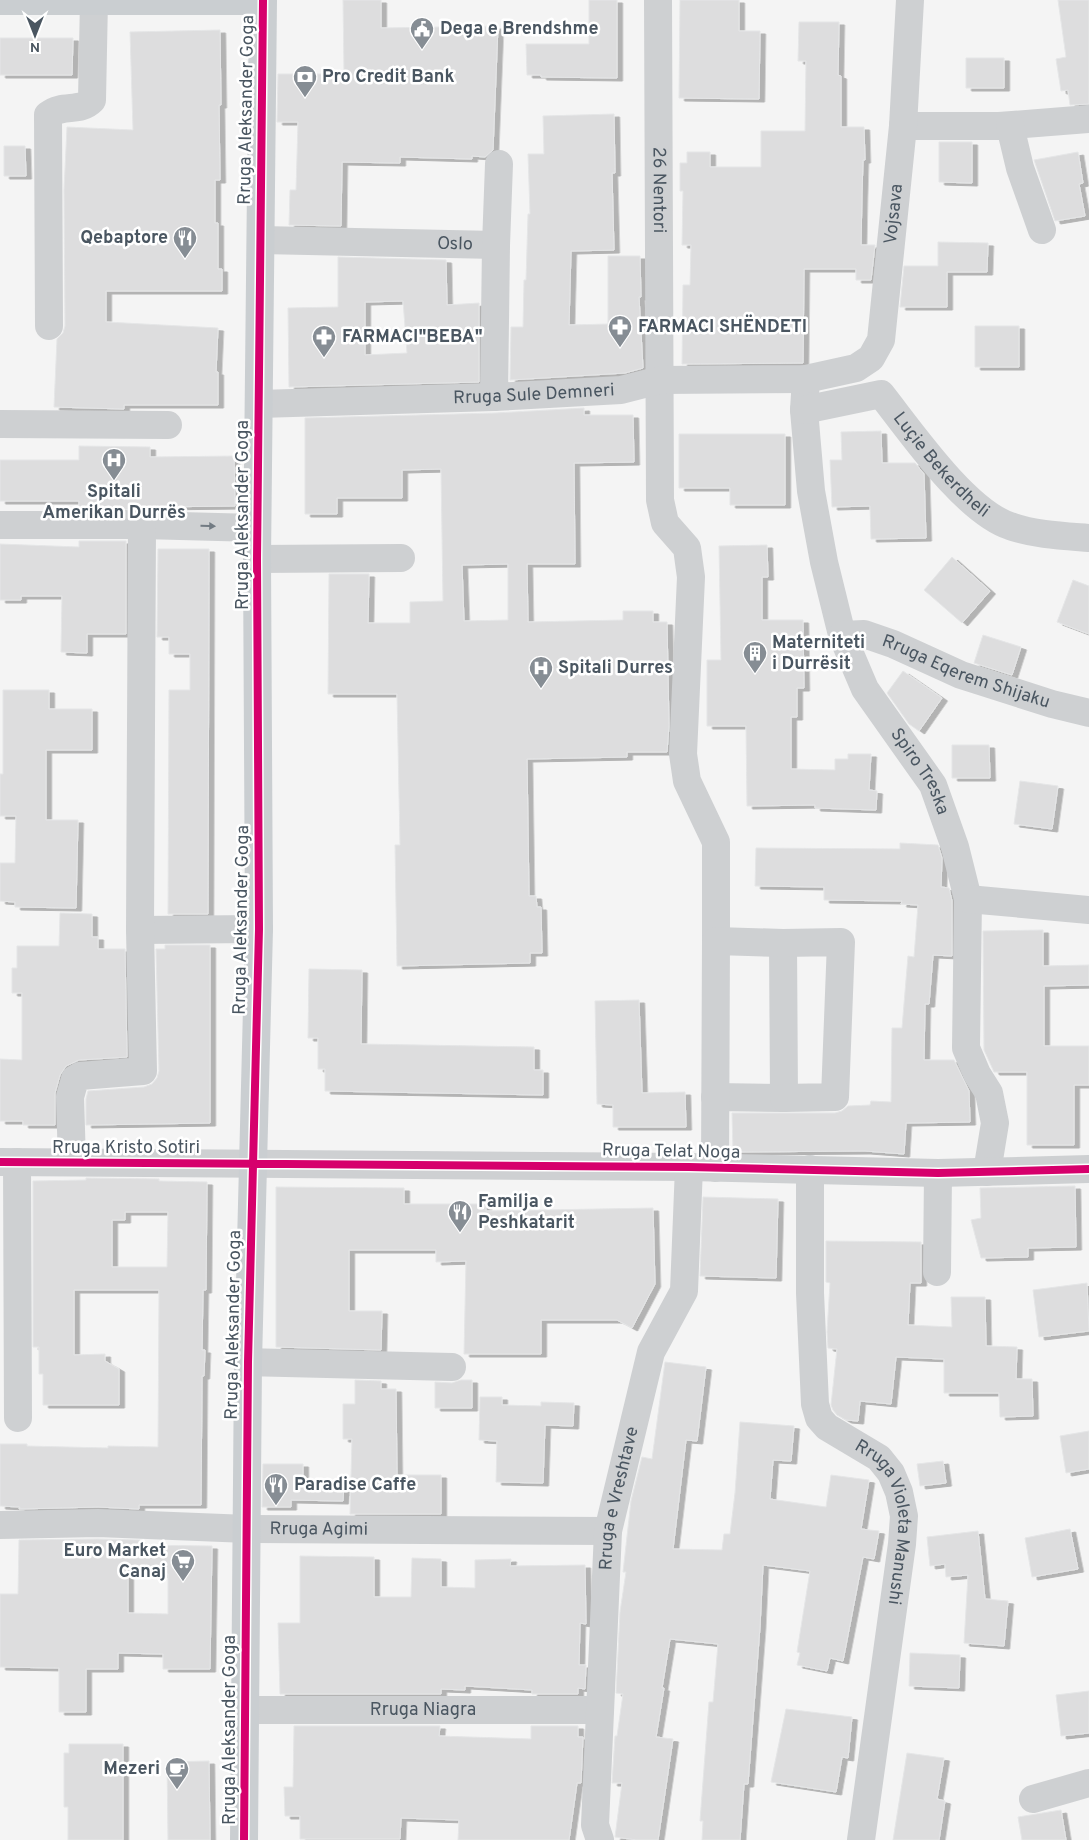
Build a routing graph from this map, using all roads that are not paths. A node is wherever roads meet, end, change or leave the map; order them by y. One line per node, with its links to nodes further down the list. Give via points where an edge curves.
1 (94, 0): 2 (main road); 5 (main road); 13 (street, via 92,100 86,106 56,109 48,115)
2 (263, 0): 11 (main road, Rruga Aleksander Goga)
3 (658, 0): 15 (street, 26 Nentori)
4 (910, 0): 7 (street, Vojsava)
5 (0, 1)
6 (1089, 119): 8 (street)
7 (903, 126): 8 (street); 14 (street, Vojsava, via 881,340 871,358 856,368)
8 (1010, 126): 10 (street, via 1020,168)
9 (499, 164): 12 (street)
10 (1042, 230)
11 (260, 240): 12 (street, Oslo); 17 (main road, Rruga Aleksander Goga)
12 (496, 245): 16 (street, Oslo)
13 (49, 326)
14 (806, 379): 15 (street, Rruga Sule Demneri); 18 (street, Spiro Treska)
15 (660, 380): 16 (street, Rruga Sule Demneri, via 621,390); 33 (street, 26 Nentori, via 660,500 665,523 687,548 692,577 683,754 687,782 716,842)
16 (494, 397): 17 (street, Rruga Sule Demneri)
17 (259, 404): 23 (main road, Rruga Aleksander Goga)
18 (804, 410): 24 (street, Luçie Bekerdheli, via 881,394 948,479 985,513 1008,526 1035,533); 27 (street, Spiro Treska, via 811,491)
19 (0, 424): 20 (street)
20 (168, 425)
21 (0, 525): 22 (street)
22 (142, 525): 23 (street, one-way to 23); 32 (street)
23 (257, 528): 26 (main road, Rruga Aleksander Goga)
24 (1089, 538)
25 (401, 558): 26 (street)
26 (257, 559): 31 (main road, Rruga Aleksander Goga)
27 (842, 635): 28 (street, Rruga Eqerem Shijaku, via 864,634 961,675); 29 (street, Spiro Treska, via 864,689 933,785 955,847)
28 (1089, 713)
29 (968, 899): 30 (street); 43 (street, Spiro Treska, via 966,1048 989,1094 995,1123)
30 (1089, 910)
31 (259, 929): 32 (street); 39 (main road, Rruga Aleksander Goga)
32 (140, 930): 38 (street, via 143,1071 75,1078 70,1097)
33 (716, 941): 34 (street); 35 (street, Rruga e Vreshtave)
34 (783, 943): 36 (street); 36 (street, via 841,942 835,1097)
35 (715, 1097): 36 (street); 40 (street, Rruga e Vreshtave)
36 (784, 1098)
37 (9, 1162): 38 (street, Rruga Kristo Sotiri); 48 (street)
38 (72, 1162): 39 (street, Rruga Kristo Sotiri)
39 (252, 1164): 40 (street, Rruga Telat Noga); 46 (main road, Rruga Aleksander Goga)
40 (702, 1168): 41 (street, Rruga Telat Noga); 51 (street, Rruga e Vreshtave, via 684,1291 651,1352)
41 (810, 1169): 44 (street, Rruga Telat Noga); 58 (street, Rruga Violeta Manushi, via 814,1404 819,1418 827,1427 879,1458 891,1473 904,1516)
42 (1089, 1169): 43 (street, Rruga Telat Noga)
43 (987, 1172): 44 (street, Rruga Telat Noga)
44 (938, 1173): 45 (street)
45 (937, 1272)
46 (248, 1362): 47 (street); 50 (main road, Rruga Aleksander Goga)
47 (452, 1367)
48 (18, 1418)
49 (0, 1524): 50 (street, Rruga Agimi, via 98,1523)
50 (248, 1529): 51 (street, Rruga Agimi); 52 (main road, Rruga Aleksander Goga)
51 (608, 1531): 53 (street, Rruga e Vreshtave)
52 (245, 1710): 53 (street, Rruga Niagra); 56 (main road, Rruga Aleksander Goga)
53 (600, 1710): 57 (street, Rruga e Vreshtave, via 595,1825)
54 (1089, 1783): 55 (street)
55 (1033, 1799)
56 (244, 1840)
57 (600, 1840)
58 (861, 1840)

